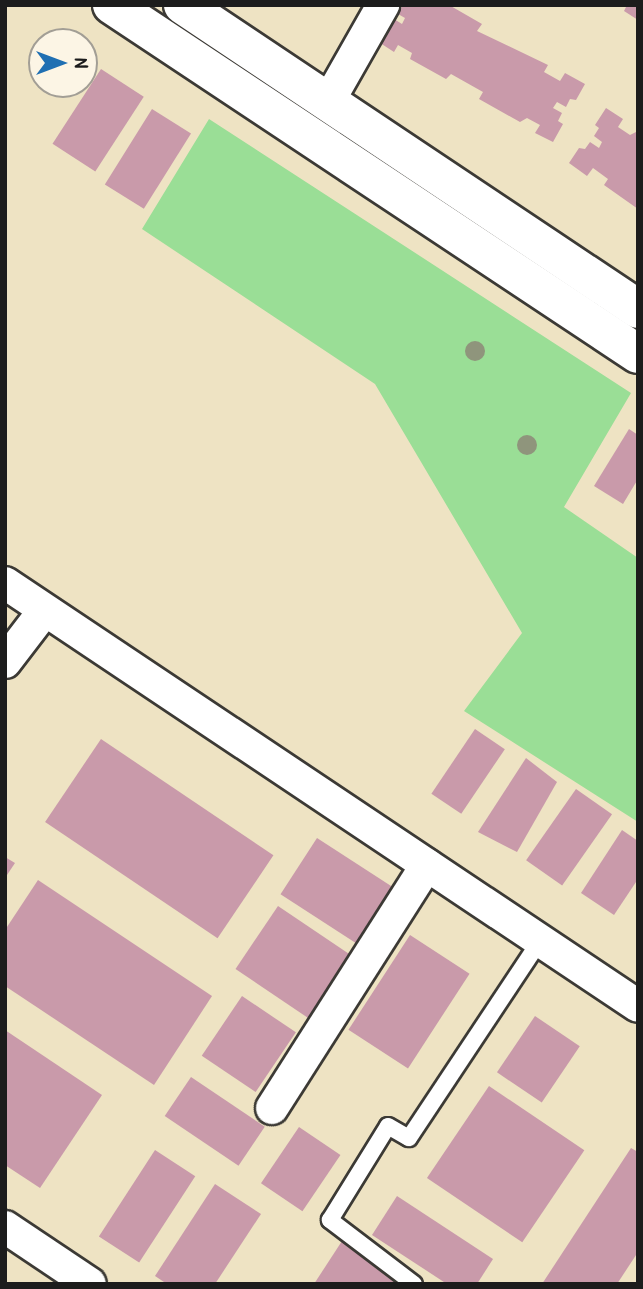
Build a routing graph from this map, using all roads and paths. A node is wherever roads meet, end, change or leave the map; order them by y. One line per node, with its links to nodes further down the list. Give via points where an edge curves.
1 (113, 5): 6 (main road)
2 (183, 5): 4 (main road)
3 (383, 5): 4 (street)
4 (328, 102): 5 (main road)
5 (638, 309)
6 (638, 354)
7 (5, 583): 8 (street)
8 (44, 611): 9 (street); 10 (street)
9 (5, 662)
10 (427, 865): 11 (street); 13 (street)
11 (540, 941): 12 (street); 16 (lane, via 408,1138 388,1126 330,1220)
12 (638, 1006)
13 (272, 1108)
14 (5, 1227): 15 (street)
15 (90, 1284)
16 (414, 1284)

